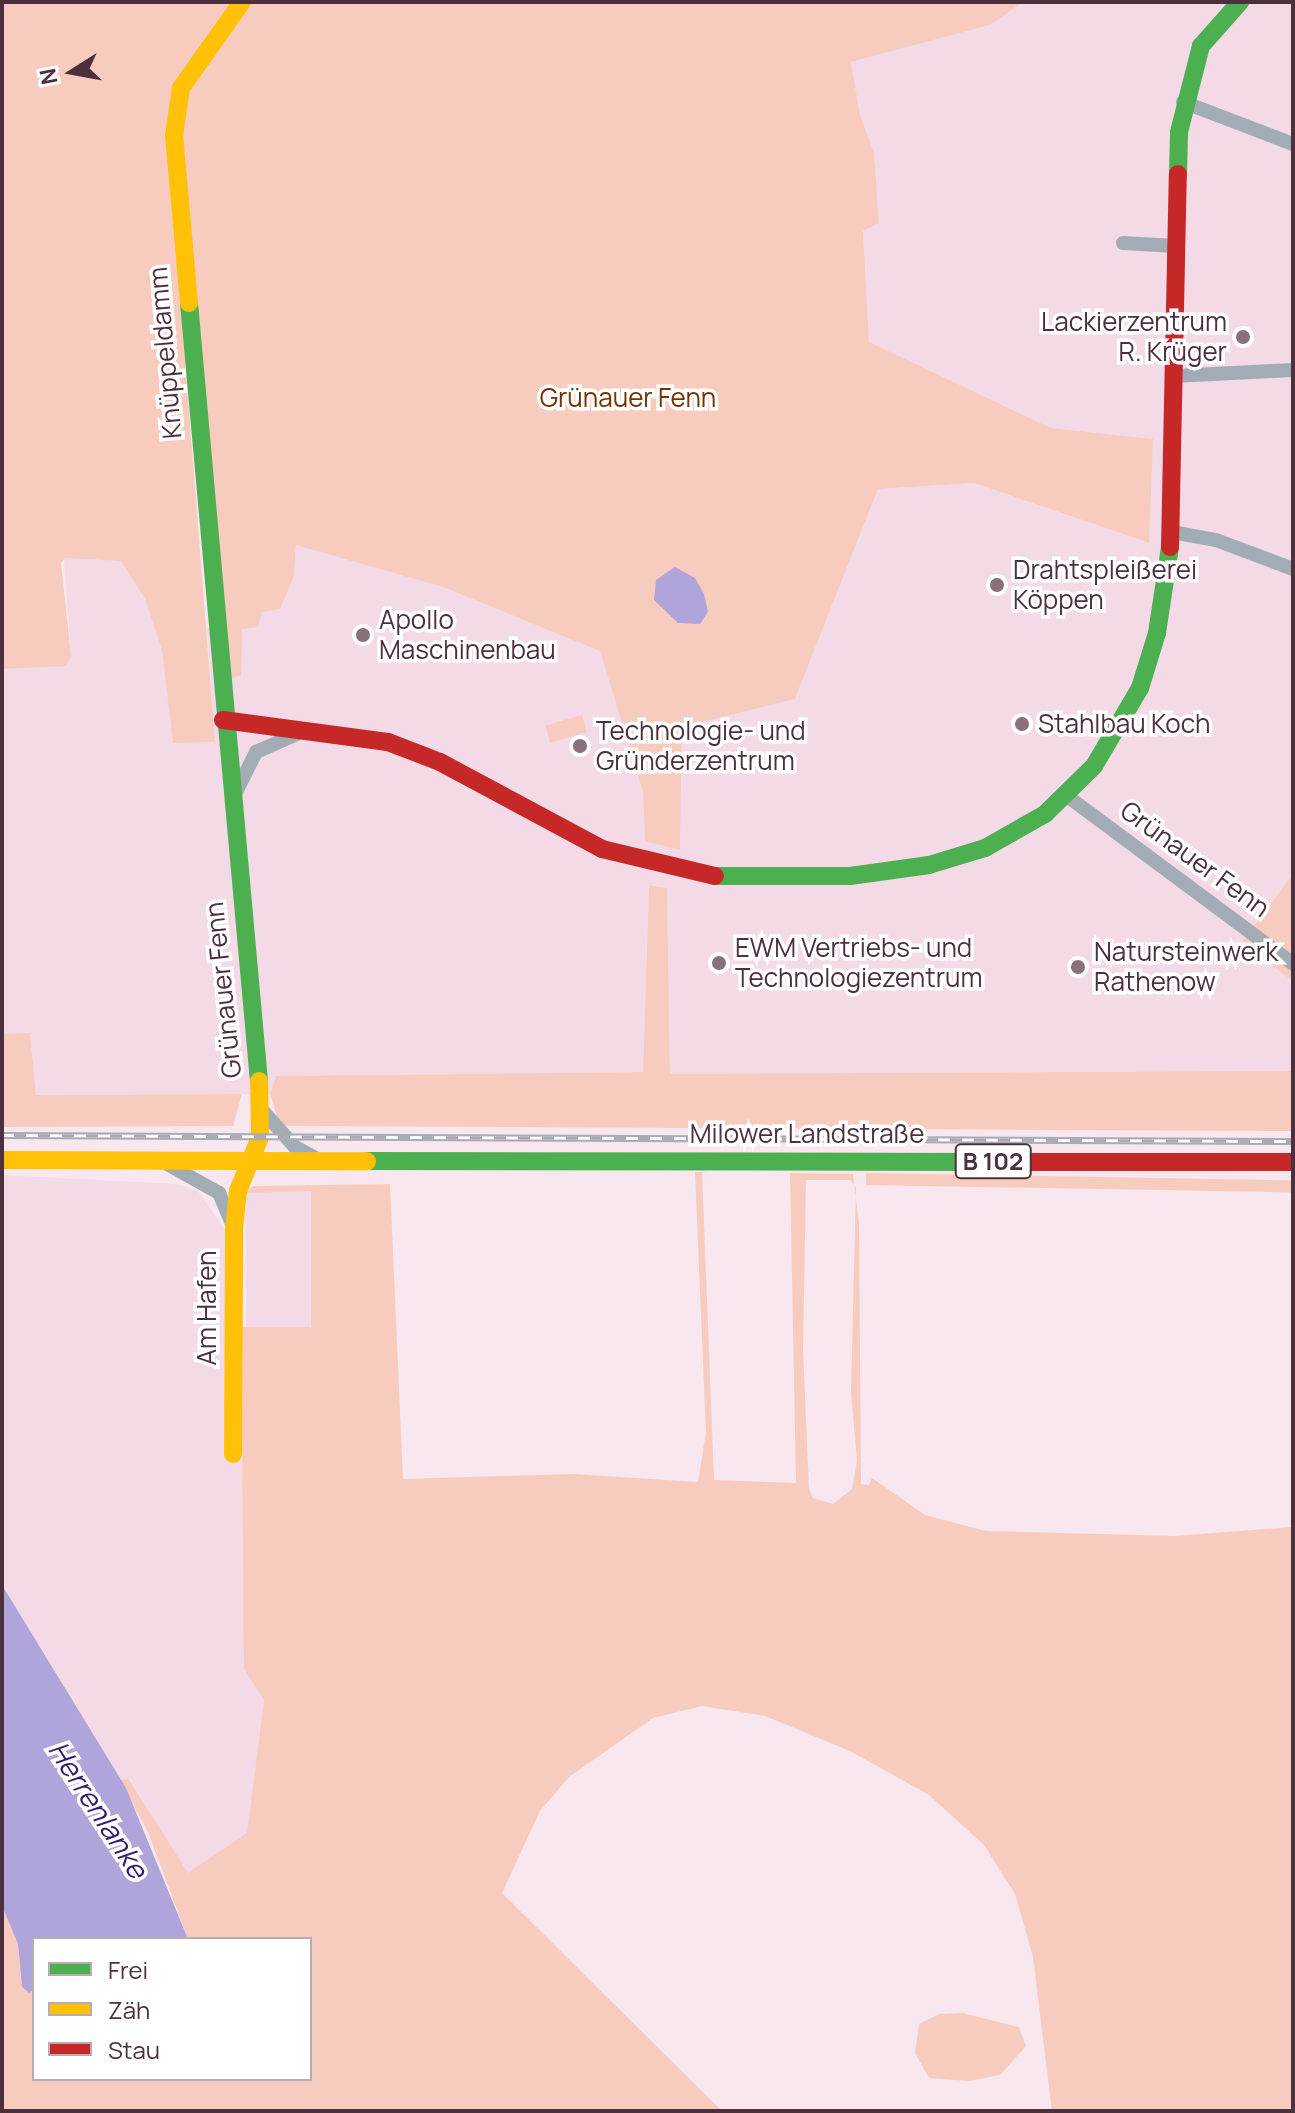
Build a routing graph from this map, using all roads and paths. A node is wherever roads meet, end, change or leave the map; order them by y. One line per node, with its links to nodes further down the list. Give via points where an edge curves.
1 (242, 2): 11 (street, Knüppeldamm, via 181,88 174,136)
2 (1240, 2): 3 (street, Grünauer Fenn, via 1201,46)
3 (1183, 102): 4 (street); 6 (street, Grünauer Fenn)
4 (1293, 144)
5 (1123, 243): 6 (street)
6 (1175, 246): 8 (street, Grünauer Fenn)
7 (1293, 370): 8 (street)
8 (1174, 376): 9 (street, Grünauer Fenn)
9 (1172, 532): 10 (street, via 1216,540); 13 (street, Grünauer Fenn, via 1157,633 1140,688 1119,731)
10 (1293, 569)
11 (223, 720): 12 (street, Grünauer Fenn); 14 (street, Grünauer Fenn)
12 (323, 732): 13 (street, Grünauer Fenn, via 388,742 427,755 602,849 692,874 739,879 850,876 954,858 1025,828); 14 (street, Grünauer Fenn, via 290,734 256,752 243,771)
13 (1067, 796): 15 (street, Grünauer Fenn)
14 (232, 808): 16 (street, Grünauer Fenn)
15 (1293, 964)
16 (261, 1109): 18 (street, via 295,1147); 21 (street, Grünauer Fenn, via 260,1137)
17 (2, 1160): 19 (street, Milower Landstraße / B 102)
18 (321, 1161): 20 (street, Milower Landstraße / B 102); 21 (street, Milower Landstraße / B 102)
19 (163, 1162): 21 (street, Milower Landstraße / B 102); 22 (street, Milower Landstraße, via 219,1193)
20 (1293, 1162)
21 (248, 1164): 22 (street, Am Hafen, via 238,1191)
22 (234, 1229): 23 (street, Am Hafen)
23 (233, 1454)

